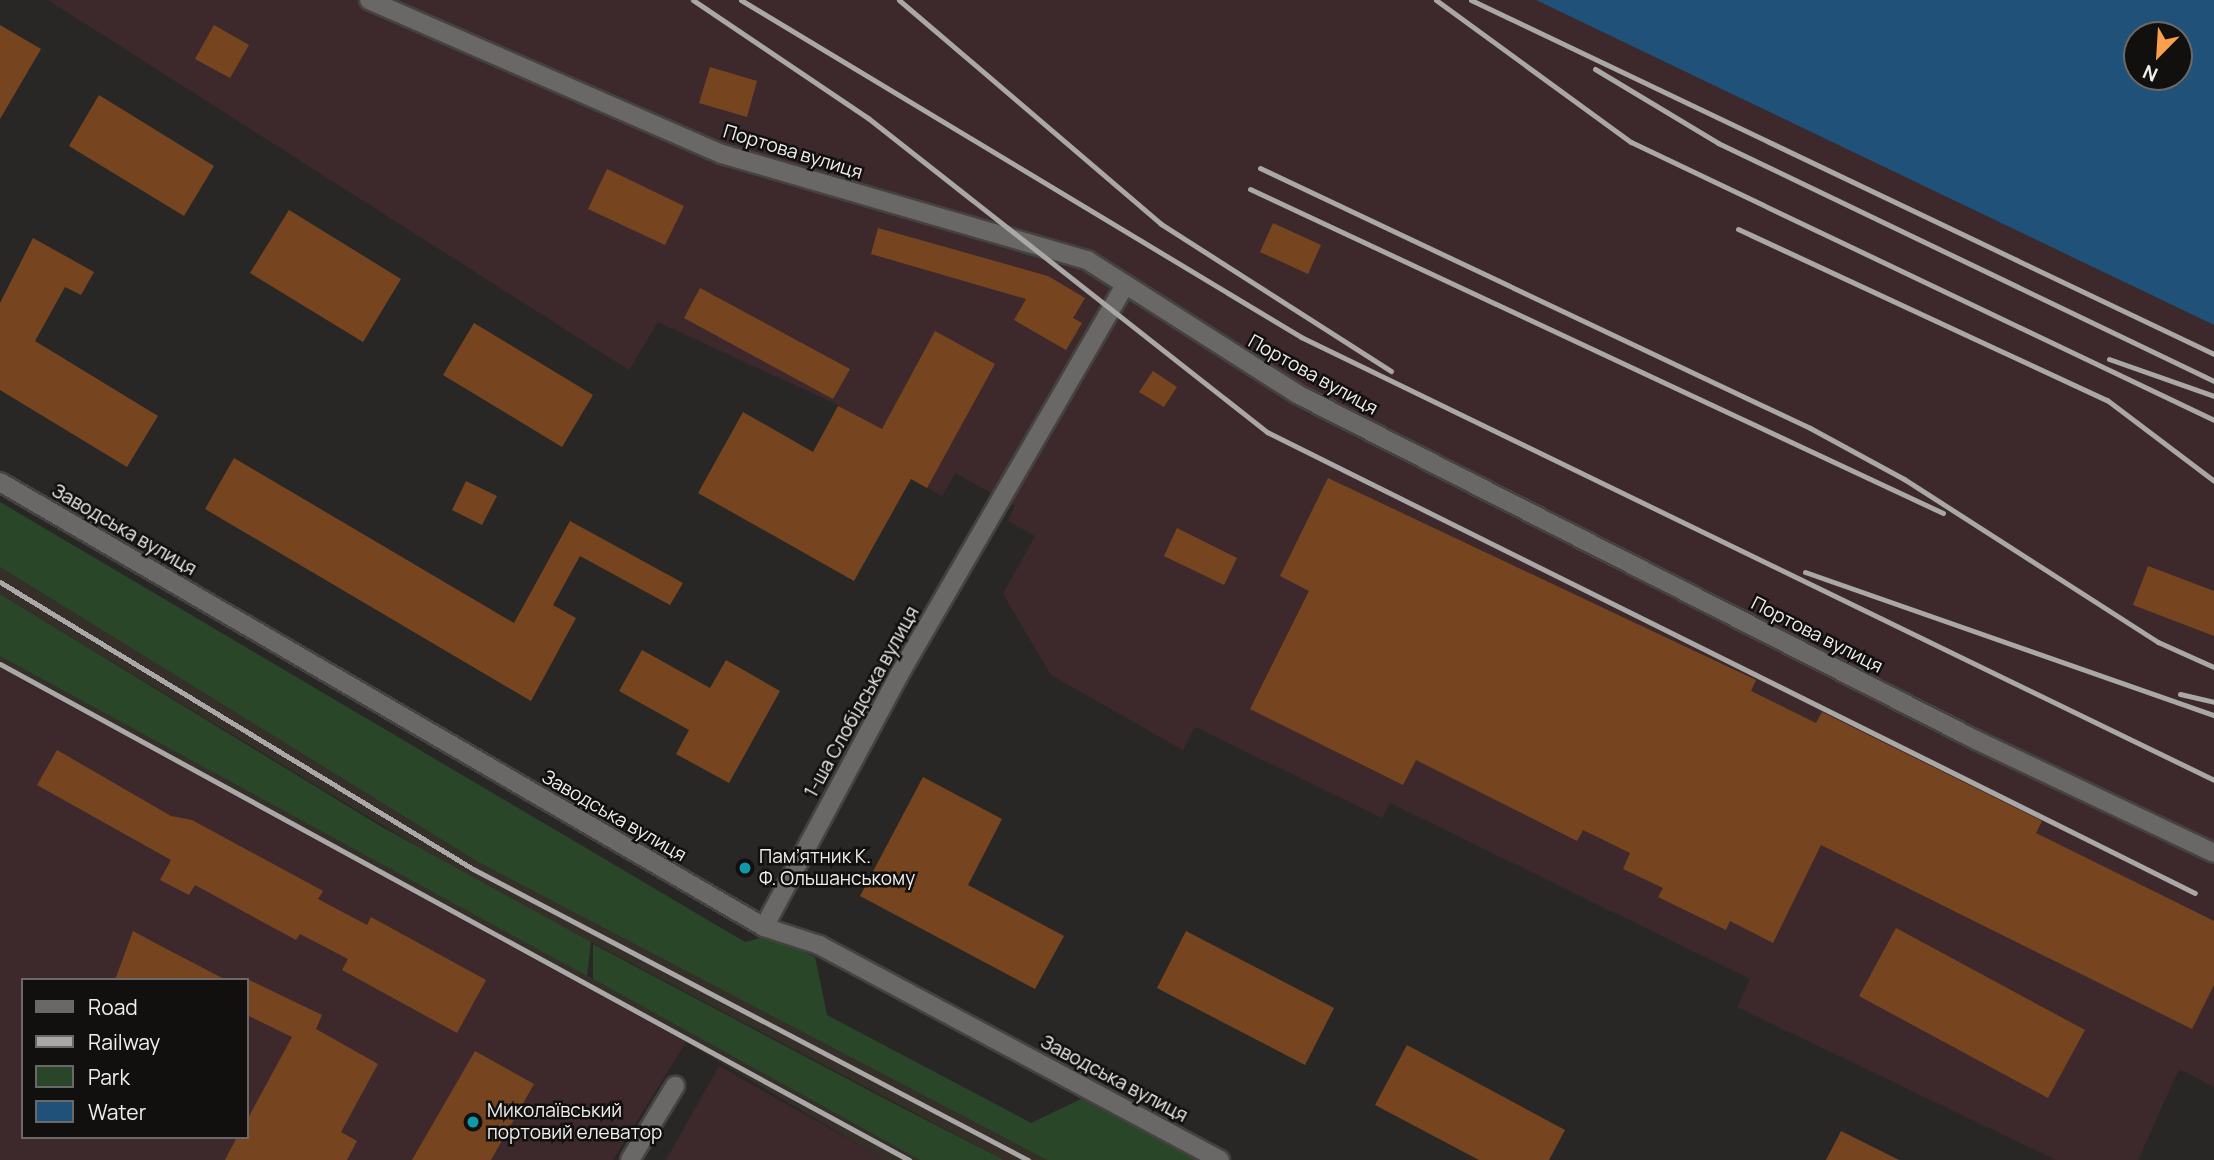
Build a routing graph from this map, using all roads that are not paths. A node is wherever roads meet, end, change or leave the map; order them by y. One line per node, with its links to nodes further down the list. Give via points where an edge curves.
1 (369, 0): 2 (street, Портова вулиця, via 722,154 1087,260)
2 (1123, 288): 4 (street, Портова вулиця, via 1297,394 1976,740); 5 (street, 1-ша Слобідська вулиця, via 1000,498)
3 (0, 482): 5 (street, Заводська вулиця)
4 (2214, 853)
5 (764, 927): 8 (street, Заводська вулиця, via 819,945)
6 (675, 1086): 7 (street)
7 (630, 1160)
8 (1220, 1160)

